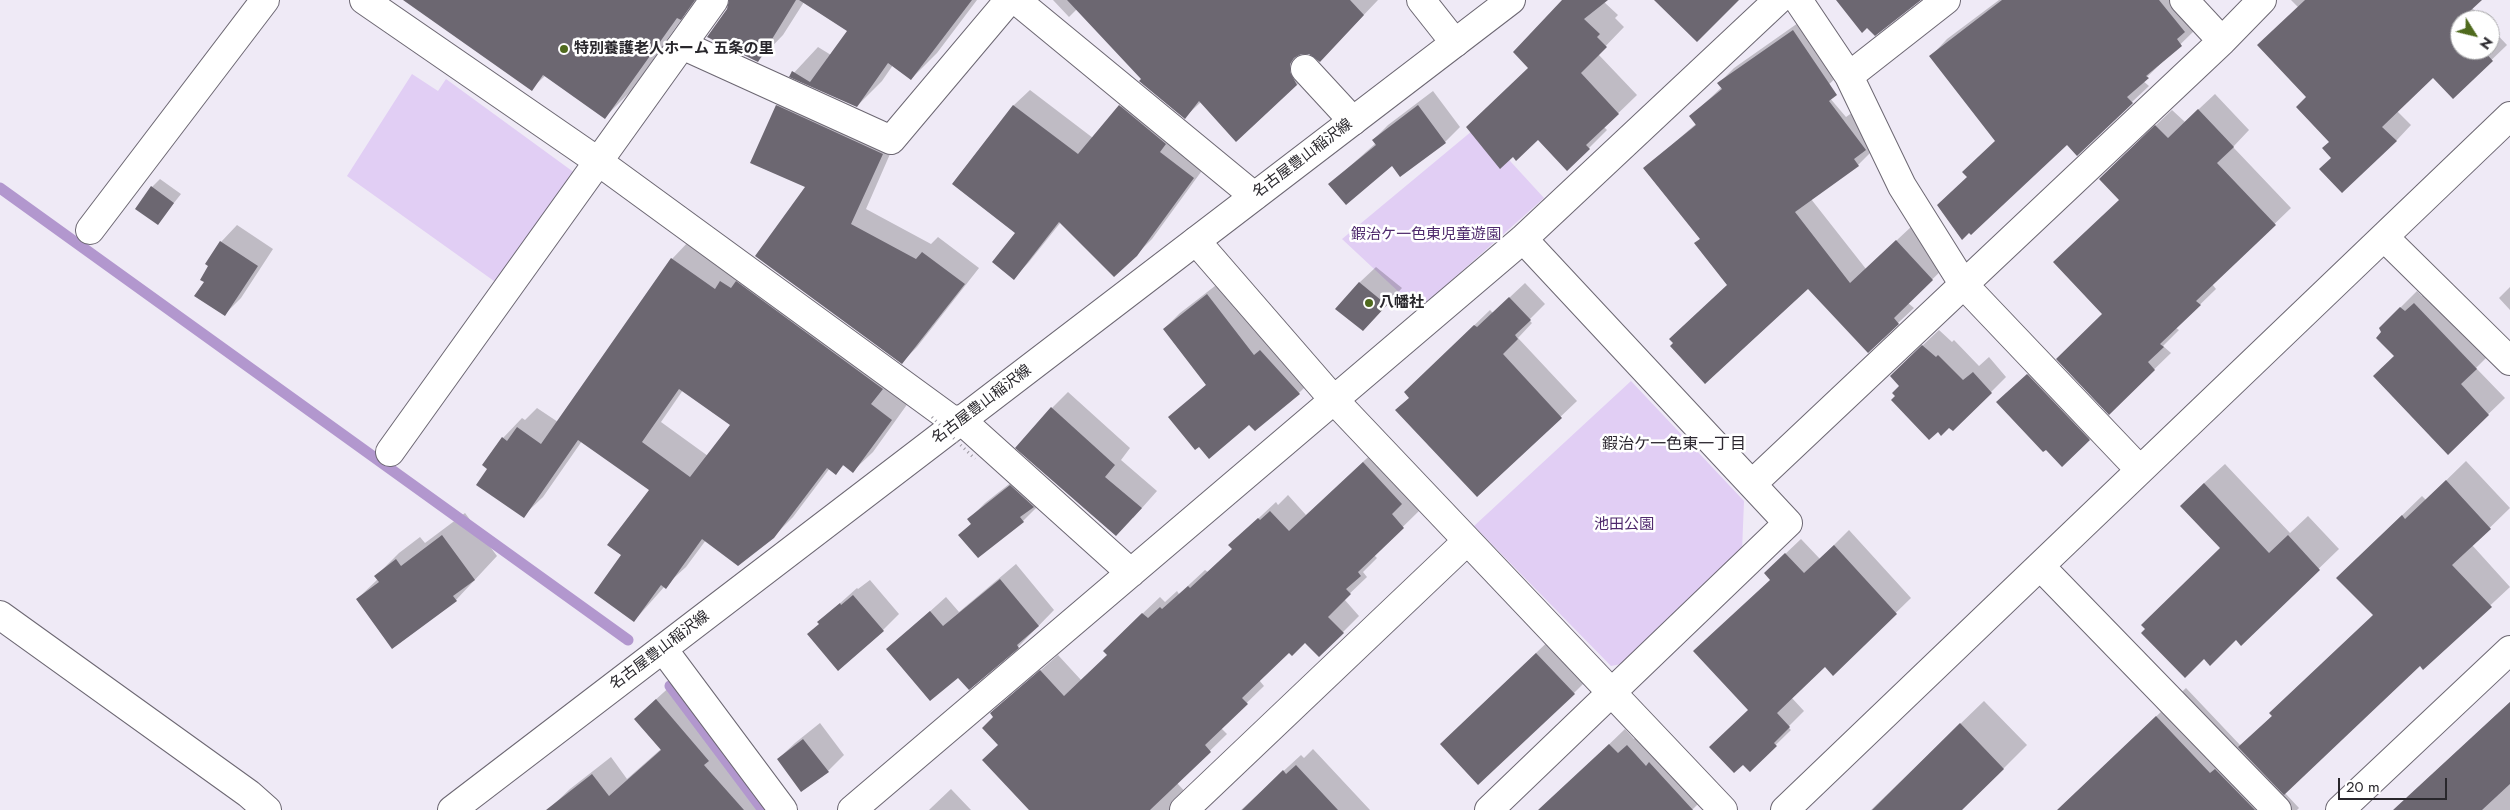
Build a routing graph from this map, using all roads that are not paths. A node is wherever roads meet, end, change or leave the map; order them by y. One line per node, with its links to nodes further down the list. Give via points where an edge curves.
1 (265, 0): 22 (street)
2 (364, 0): 20 (street)
3 (714, 0): 15 (street)
4 (1009, 0): 15 (street, via 891,140)
5 (1016, 0): 21 (street)
6 (1421, 0): 14 (street)
7 (1511, 0): 14 (street, 名古屋豊山稲沢線)
8 (1778, 0): 24 (street)
9 (1798, 0): 17 (street)
10 (1946, 0): 17 (street)
11 (2184, 0): 13 (street)
12 (2262, 0): 13 (street)
13 (2222, 41): 26 (street)
14 (1455, 43): 19 (street, 名古屋豊山稲沢線)
15 (682, 45): 20 (street)
16 (1305, 69): 19 (street)
17 (1849, 76): 26 (street, via 1902,186)
18 (2510, 116): 23 (street)
19 (1353, 121): 21 (street, 名古屋豊山稲沢線)
20 (598, 162): 29 (street, via 950,419); 30 (street)
21 (1254, 196): 25 (street, 名古屋豊山稲沢線)
22 (90, 230)
23 (2384, 237): 27 (street); 31 (street)
24 (1523, 239): 28 (street); 32 (street)
25 (1196, 240): 28 (street); 29 (street, 名古屋豊山稲沢線)
26 (1964, 285): 31 (street); 32 (street)
27 (2510, 361)
28 (1334, 400): 33 (street); 35 (street)
29 (962, 420): 35 (street); 37 (street, 名古屋豊山稲沢線)
30 (390, 452)
31 (2140, 470): 34 (street)
32 (1752, 484): 39 (street, via 1788,523)
33 (1466, 542): 39 (street); 44 (street)
34 (2040, 566): 47 (street); 48 (street)
35 (1131, 573): 43 (street)
36 (0, 615): 40 (street)
37 (663, 649): 41 (street, 名古屋豊山稲沢線); 42 (street)
38 (2510, 650): 49 (street)
39 (1611, 692): 45 (street); 46 (street)
40 (267, 810)
41 (452, 810)
42 (783, 810)
43 (852, 810)
44 (1184, 810)
45 (1488, 810)
46 (1723, 810)
47 (1785, 810)
48 (2278, 810)
49 (2340, 810)

